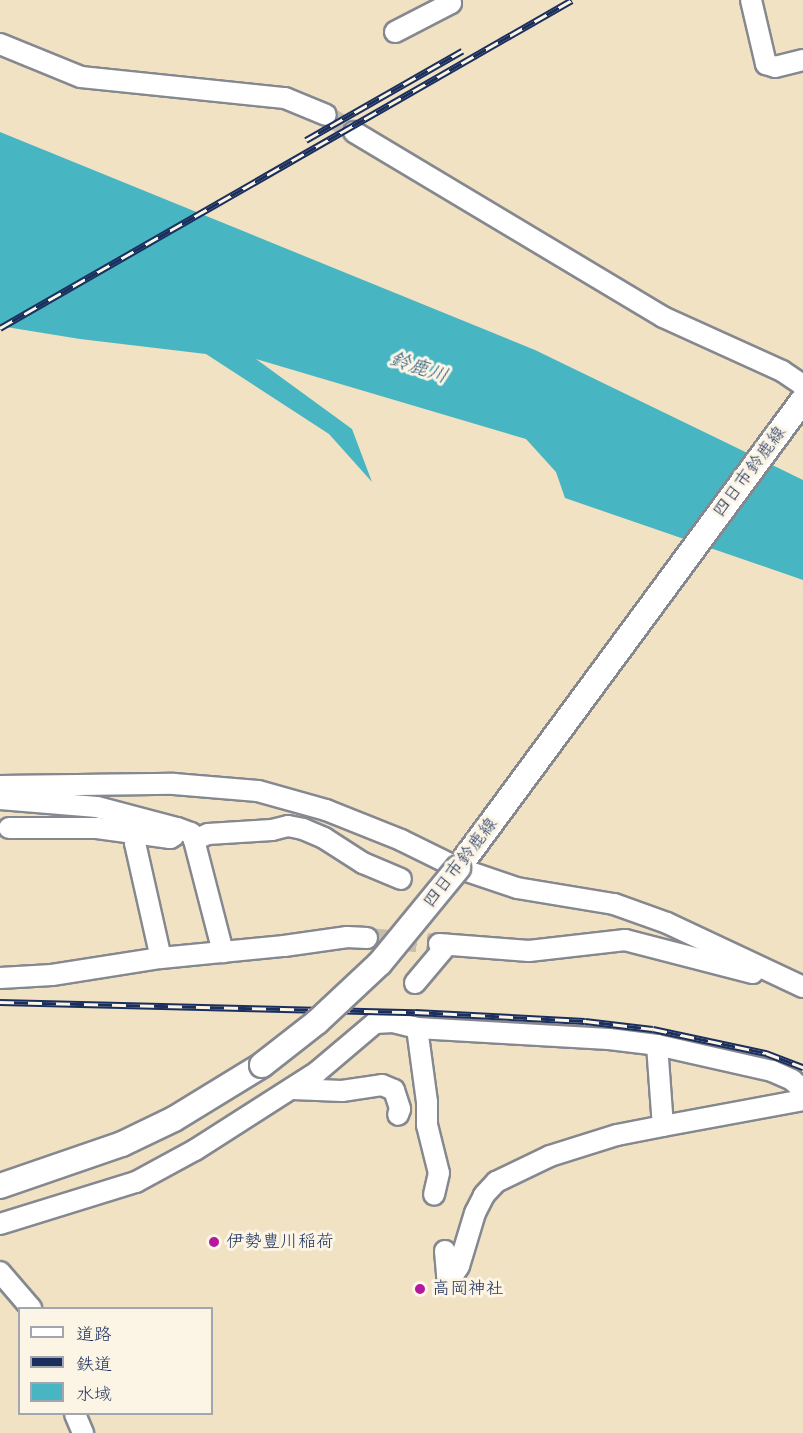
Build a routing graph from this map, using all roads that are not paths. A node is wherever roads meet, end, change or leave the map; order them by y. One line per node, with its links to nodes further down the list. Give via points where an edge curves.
1 (751, 0): 5 (street, via 766,64 775,67)
2 (450, 1): 3 (street)
3 (395, 32)
4 (0, 44): 6 (street, via 81,77 285,98)
5 (803, 60)
6 (326, 115)
7 (354, 132): 8 (street, via 663,317 772,366)
8 (803, 385)
9 (803, 400): 15 (main road, 四日市鈴鹿線)
10 (0, 786): 15 (street, via 174,784 258,791 326,810 401,840)
11 (0, 799): 14 (street, via 97,807)
12 (9, 828): 13 (street, via 97,828)
13 (136, 834): 14 (street, via 170,838); 19 (street)
14 (190, 835): 16 (street, via 288,826 324,838 363,863); 18 (street)
15 (465, 859): 22 (street, via 517,888 614,904 667,923); 30 (main road, 四日市鈴鹿線, bridge, via 380,963 317,1022 262,1065 174,1119 122,1144)
16 (401, 879)
17 (368, 938): 18 (street, via 347,937)
18 (223, 952): 19 (street)
19 (161, 958): 20 (street, via 51,975)
20 (0, 978)
21 (415, 983): 22 (street, via 443,944 529,951 625,940)
22 (801, 986)
23 (417, 1028): 24 (street); 25 (street, via 393,1022 375,1023); 31 (street, via 427,1125 439,1173)
24 (657, 1045): 26 (street, via 772,1071); 29 (street)
25 (293, 1089): 28 (street, via 342,1091 382,1085 394,1090); 32 (street, via 136,1182)
26 (803, 1090)
27 (803, 1100): 29 (street)
28 (398, 1115)
29 (663, 1126): 33 (street, via 617,1135 550,1156 496,1182 475,1213 459,1266 451,1278 447,1275)
30 (0, 1186)
31 (434, 1194)
32 (0, 1224)
33 (445, 1251)
34 (0, 1272): 35 (street)
35 (30, 1307)
36 (76, 1415): 37 (street)
37 (83, 1433)

